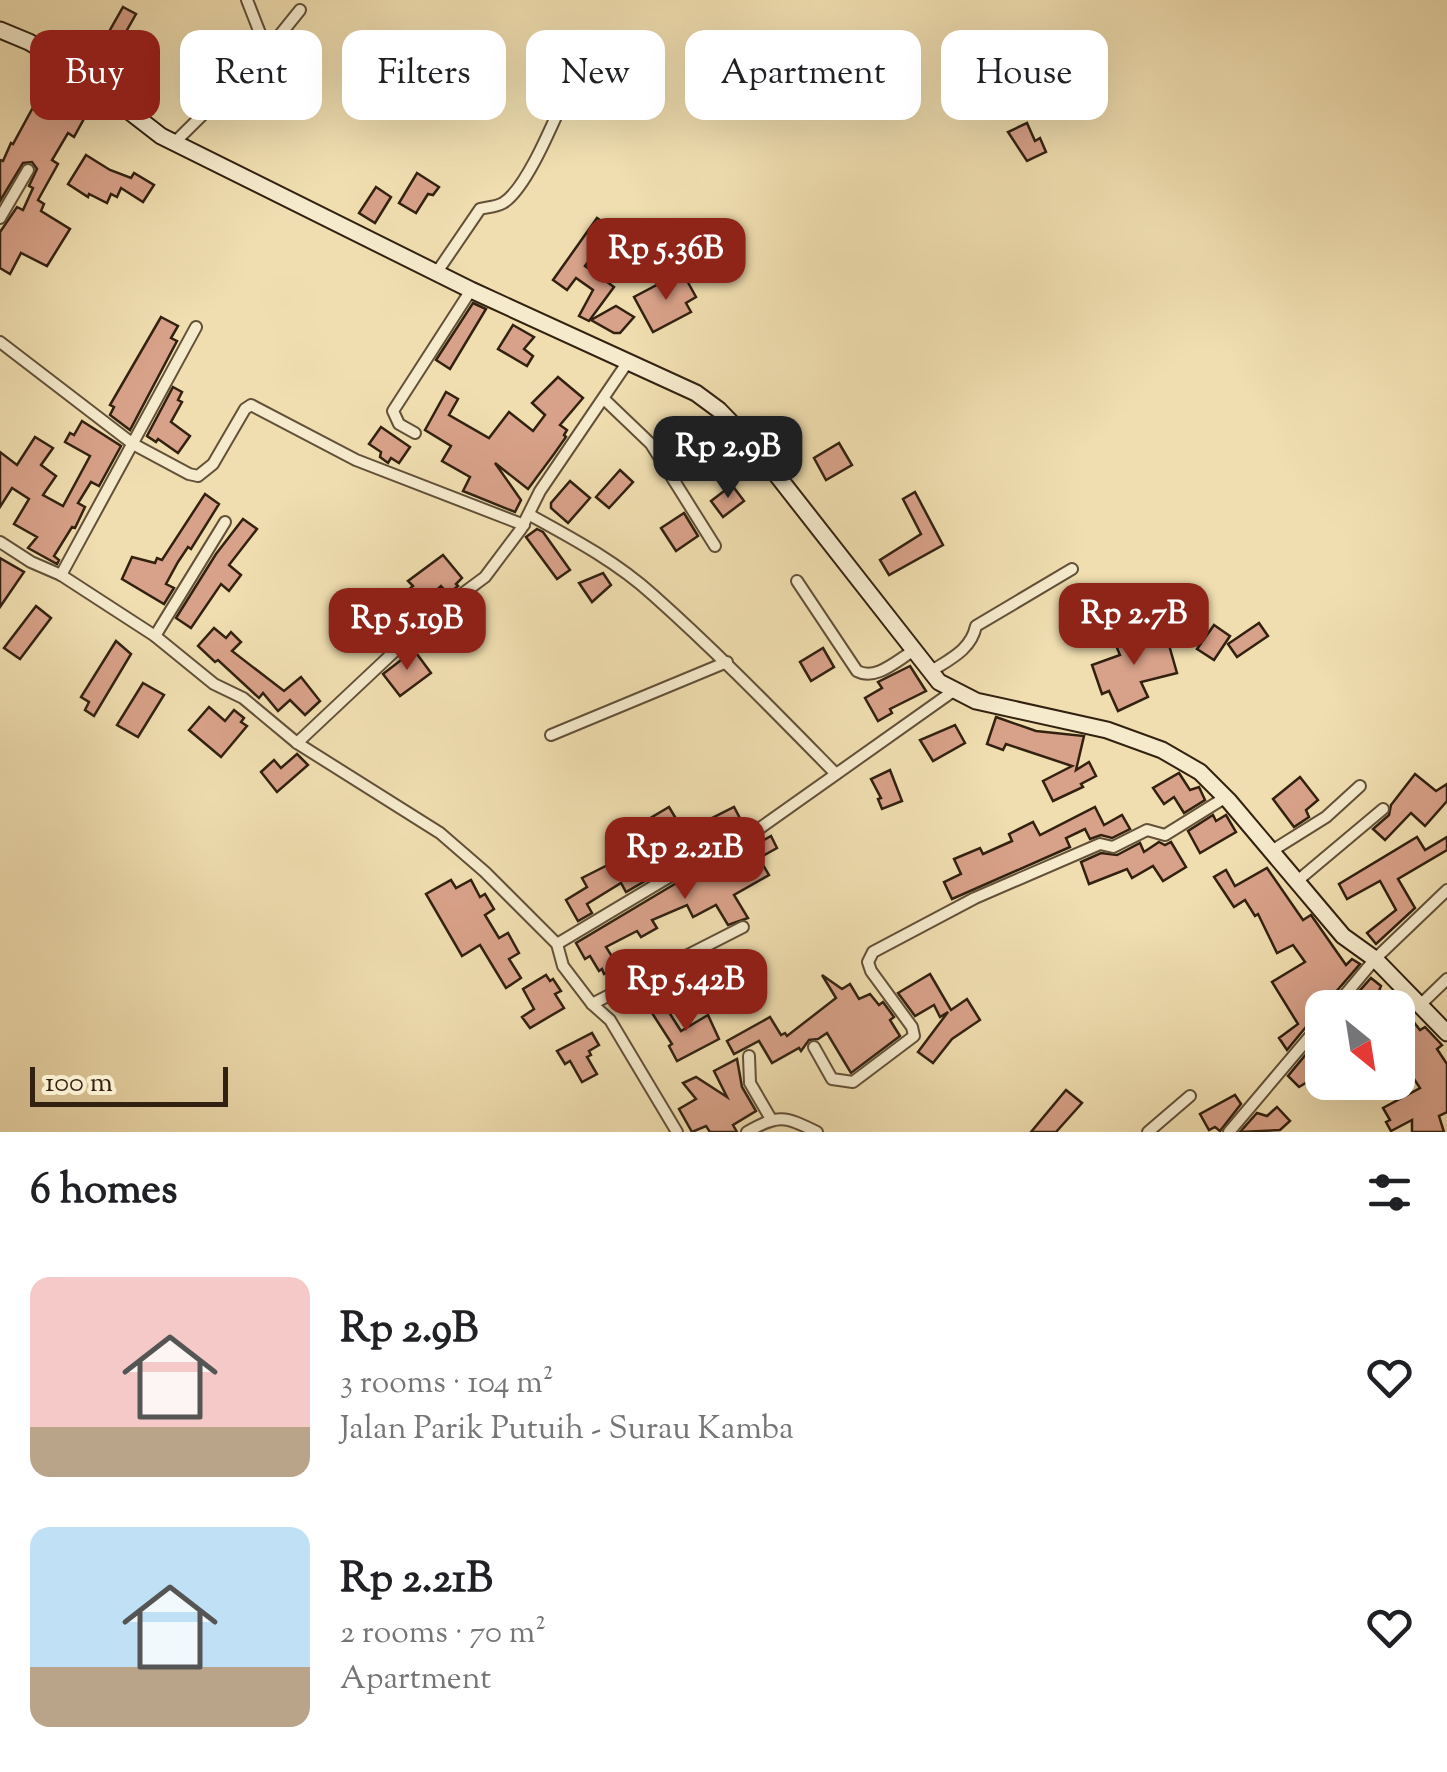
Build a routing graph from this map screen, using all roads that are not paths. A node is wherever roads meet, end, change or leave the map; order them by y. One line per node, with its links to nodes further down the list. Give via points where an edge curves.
1 (247, 0): 3 (street)
2 (300, 10): 4 (street)
3 (259, 30)
4 (284, 30)
5 (0, 31): 8 (street, via 72,68)
6 (197, 120): 8 (street)
7 (553, 120): 11 (street, via 512,196 480,210)
8 (174, 143): 11 (street)
9 (28, 170): 10 (street)
10 (0, 218)
11 (437, 272): 12 (street)
12 (471, 290): 15 (street); 17 (street, via 394,411 398,424)
13 (196, 326): 18 (street)
14 (0, 342): 18 (street)
15 (627, 363): 16 (street); 27 (street, via 696,393 738,428)
16 (605, 400): 19 (street); 22 (street, via 651,444)
17 (415, 433)
18 (134, 444): 19 (street, via 198,476 251,405 356,460); 24 (street)
19 (527, 520): 28 (street, via 590,548 652,593); 32 (street, via 485,577 431,617)
20 (225, 522): 26 (street)
21 (0, 542): 24 (street)
22 (715, 546)
23 (1072, 569): 29 (street, via 976,626 973,640)
24 (61, 576): 26 (street)
25 (798, 581): 27 (street, via 863,675)
26 (154, 636): 32 (street)
27 (914, 651): 29 (street)
28 (727, 662): 31 (street); 33 (street)
29 (930, 672): 30 (street)
30 (952, 692): 33 (street); 35 (street, via 1162,750 1200,772)
31 (551, 736)
32 (296, 744): 41 (street, via 440,833)
33 (836, 774): 41 (street, via 753,833)
34 (1360, 786): 37 (street)
35 (1226, 798): 37 (street); 49 (street, via 1165,835 1147,830 1114,847 1100,844 872,952 870,971 914,1036 853,1082 832,1080)
36 (1382, 809): 38 (street)
37 (1270, 852): 38 (street)
38 (1296, 882): 42 (street, via 1343,936)
39 (1447, 890): 42 (street)
40 (743, 928): 45 (street)
41 (556, 944): 45 (street, via 563,966)
42 (1375, 960): 44 (street); 46 (street)
43 (1447, 979): 46 (street)
44 (1349, 990)
45 (592, 1004): 53 (street, via 610,1020)
46 (1419, 1006): 47 (street)
47 (1447, 1033)
48 (1305, 1042): 57 (street)
49 (814, 1047)
50 (749, 1056): 52 (street, via 750,1083)
51 (1190, 1096): 56 (street)
52 (771, 1118): 54 (street); 55 (street, via 788,1118)
53 (677, 1132)
54 (747, 1132)
55 (816, 1132)
56 (1148, 1132)
57 (1229, 1132)

